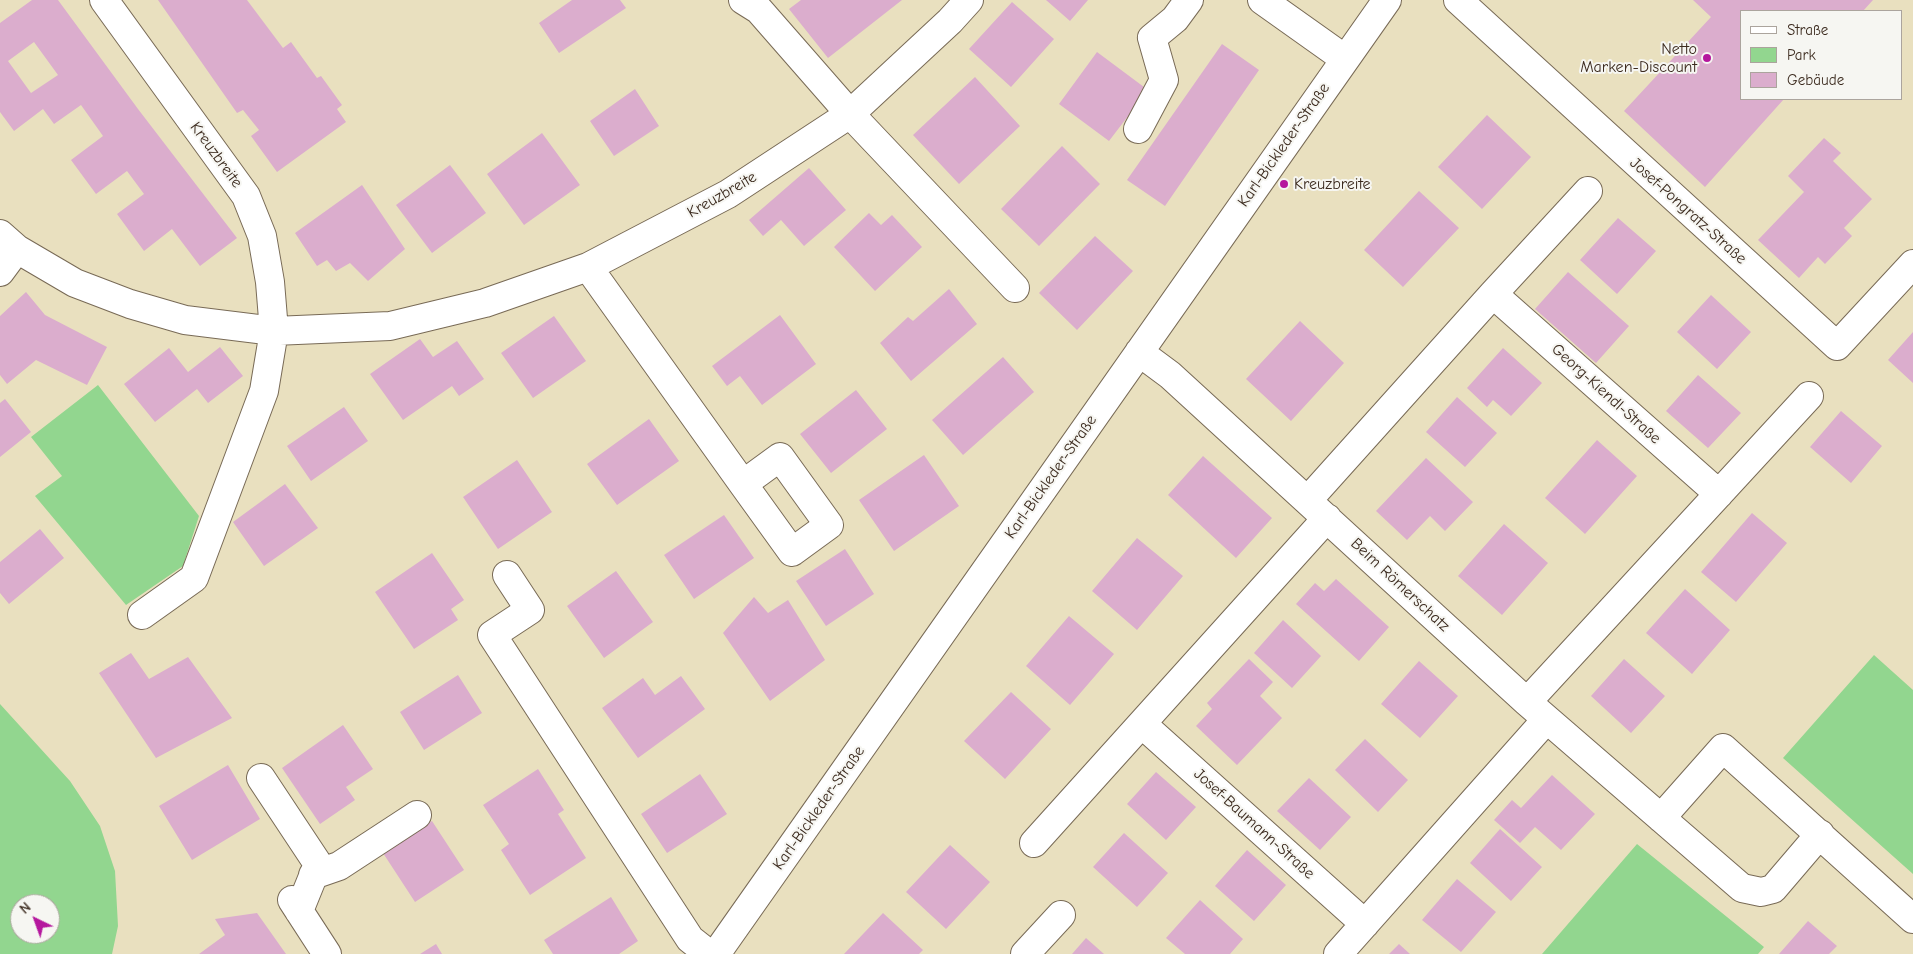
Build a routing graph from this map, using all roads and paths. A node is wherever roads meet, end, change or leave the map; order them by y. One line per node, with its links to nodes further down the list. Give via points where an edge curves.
1 (104, 0): 18 (street, Kreuzbreite, via 246,196 262,236)
2 (743, 0): 9 (street, via 759,10)
3 (969, 0): 9 (street, Kreuzbreite)
4 (1189, 0): 10 (street, via 1175,19 1152,38 1164,80)
5 (1262, 0): 8 (street)
6 (1387, 0): 8 (street, Karl-Bickleder-Straße)
7 (1458, 0): 13 (street, Josef-Pongratz-Straße, via 1837,346)
8 (1345, 59): 19 (street, Karl-Bickleder-Straße)
9 (850, 114): 14 (street, Kreuzbreite, via 728,194); 16 (street)
10 (1138, 129)
11 (1588, 191): 17 (street)
12 (8, 241): 15 (street, Kreuzbreite); 18 (street, Kreuzbreite, via 75,283 130,304 185,320)
13 (1913, 264)
14 (588, 267): 18 (street, Kreuzbreite, via 485,303 390,326); 21 (street)
15 (0, 272)
16 (1015, 288)
17 (1493, 294): 22 (street, Georg-Kiendl-Straße); 23 (street)
18 (274, 331): 25 (street, Kreuzbreite, via 264,391 194,578)
19 (1139, 352): 23 (street, Beim Römerschatz, via 1170,374); 39 (street, Karl-Bickleder-Straße)
20 (1809, 396): 22 (street)
21 (743, 484)
22 (1719, 494): 26 (street)
23 (1318, 509): 26 (street, Beim Römerschatz); 27 (street)
24 (507, 574): 38 (street, via 530,610 492,635 690,939)
25 (142, 615)
26 (1537, 711): 30 (street, Beim Römerschatz); 36 (street)
27 (1142, 724): 32 (street); 36 (street, Josef-Baumann-Straße)
28 (261, 778): 33 (street, via 318,864)
29 (417, 815): 33 (street, via 339,866)
30 (1661, 818): 31 (street, Beim Römerschatz, via 1742,888 1760,892 1773,888); 31 (street, via 1723,748)
31 (1820, 834): 35 (street)
32 (1034, 843)
33 (313, 875): 37 (street, via 295,906)
34 (1061, 915): 40 (street)
35 (1913, 919)
36 (1365, 924): 41 (street)
37 (327, 954)
38 (709, 954)
39 (716, 954)
40 (1025, 954)
41 (1338, 954)

